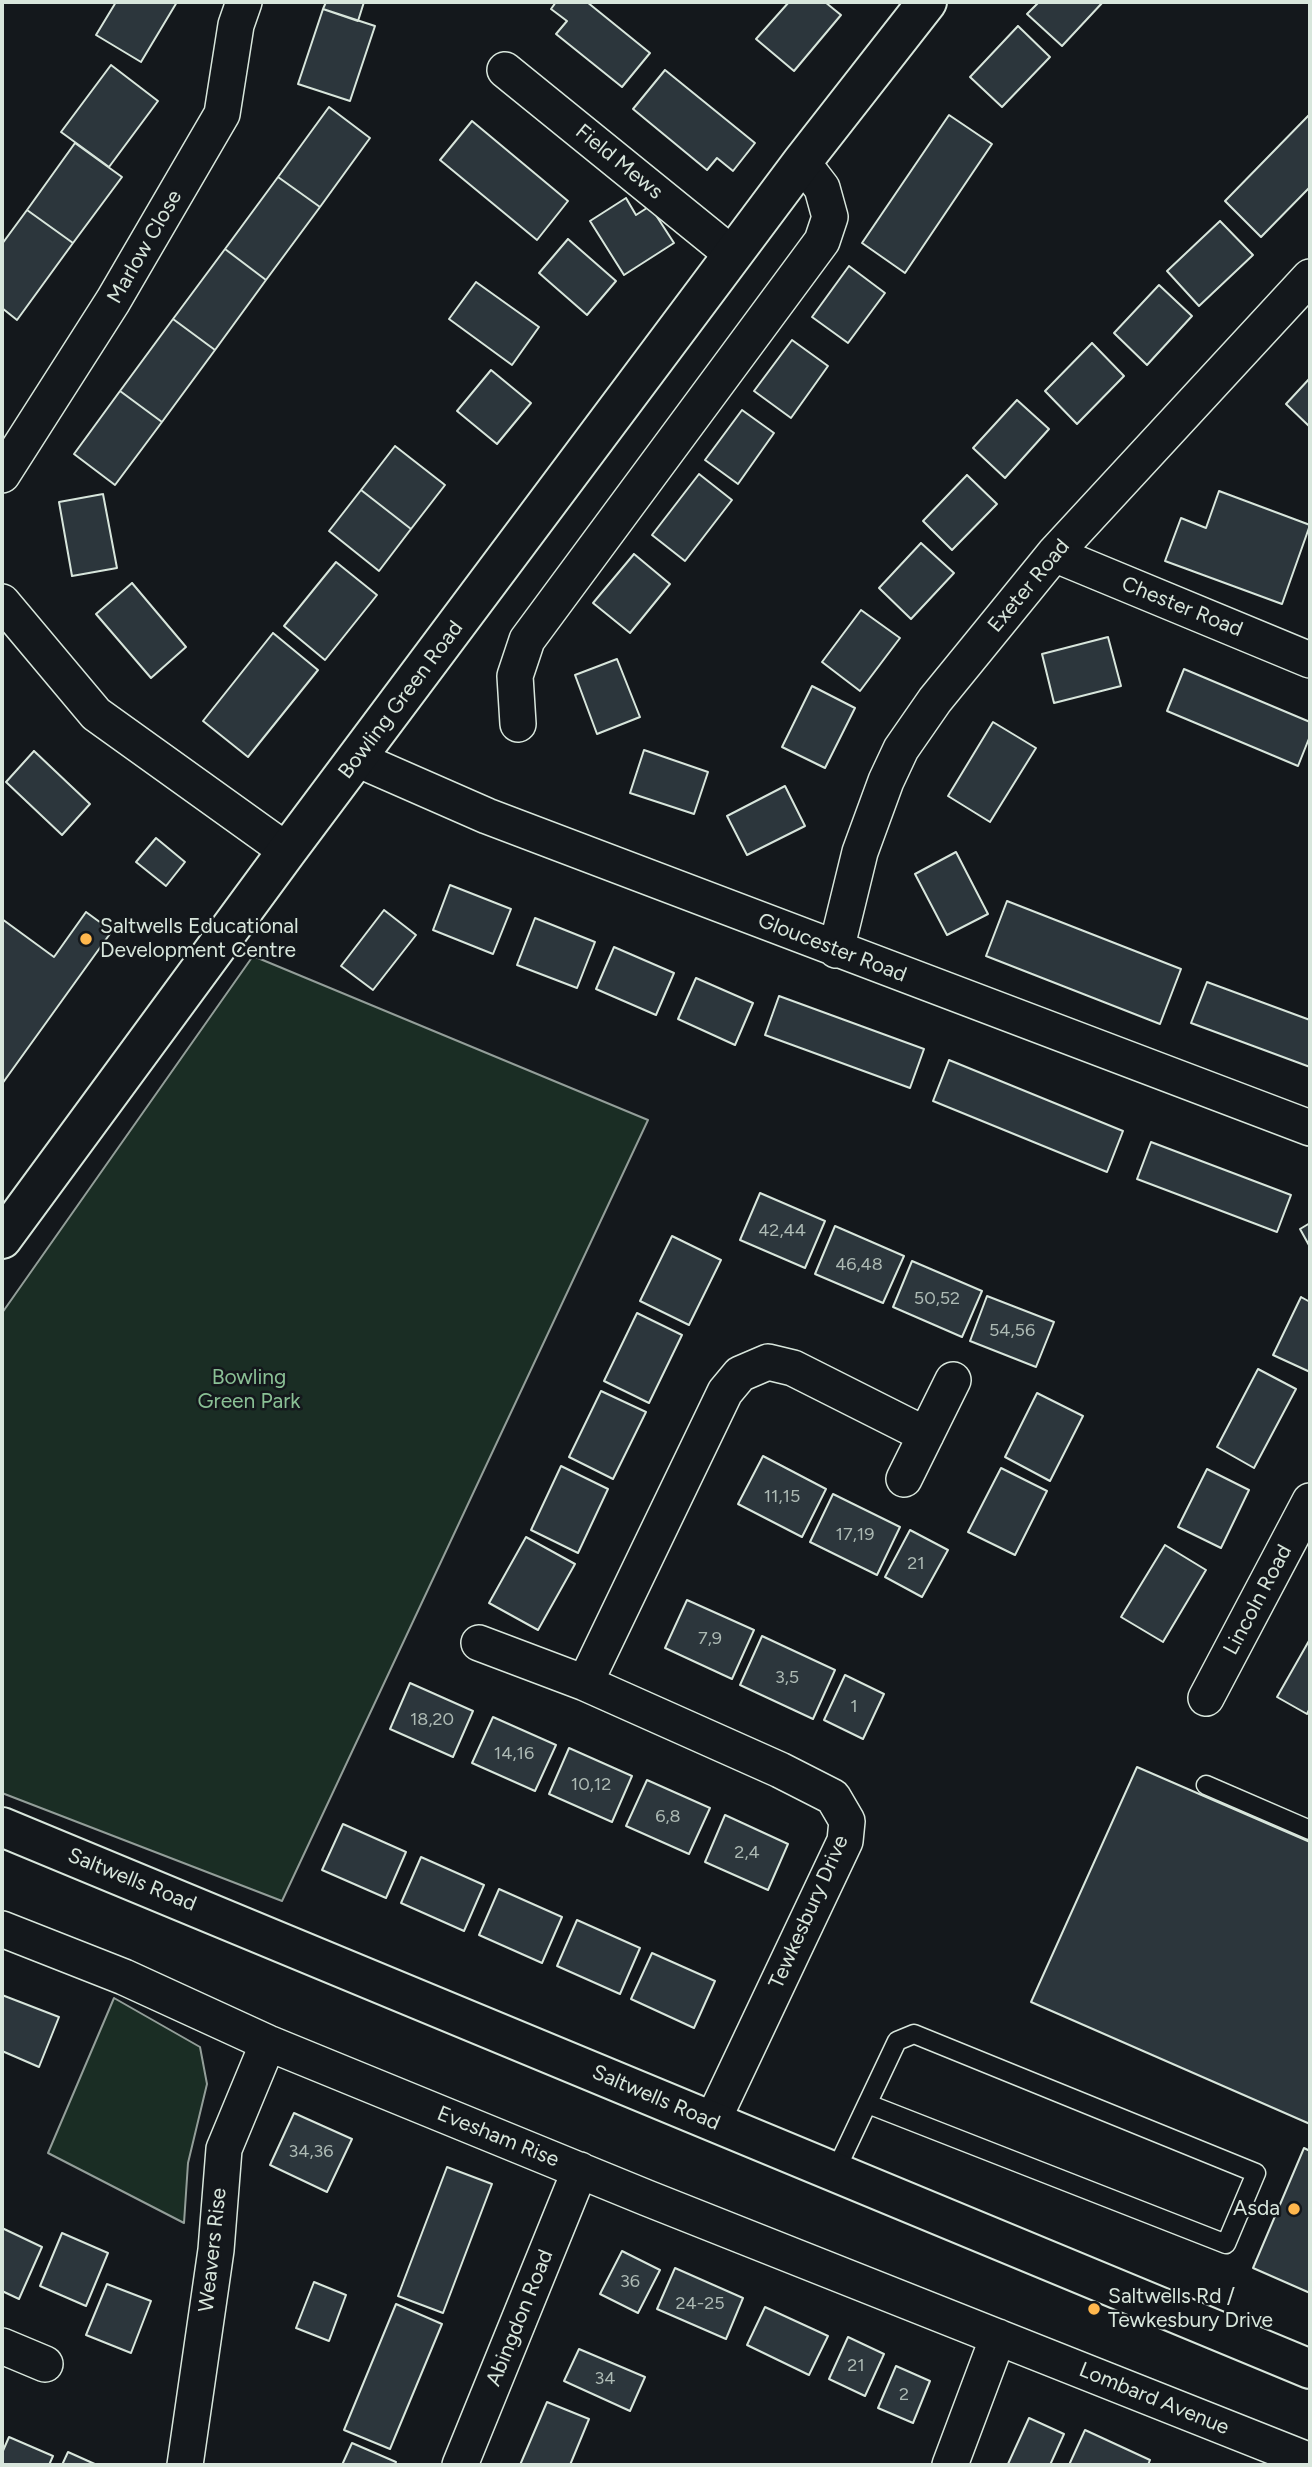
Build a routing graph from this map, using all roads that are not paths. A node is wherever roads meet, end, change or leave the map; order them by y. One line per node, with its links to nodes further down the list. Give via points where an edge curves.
1 (244, 2): 7 (street, Marlow Close, via 222,114 114,301)
2 (927, 2): 4 (street, Bowling Green Road)
3 (505, 70): 5 (street, Field Mews)
4 (802, 162): 5 (street, Bowling Green Road); 11 (street, via 822,188 830,217 821,241 527,640 515,676)
5 (733, 255): 12 (street, Bowling Green Road)
6 (1310, 277): 8 (street, Exeter Road)
7 (2, 475)
8 (1054, 554): 10 (street, Chester Road); 14 (street, Exeter Road, via 901,749 860,852)
9 (2, 602): 13 (street, via 96,714)
10 (1310, 660)
11 (518, 724)
12 (357, 759): 13 (street, Bowling Green Road); 14 (street, Gloucester Road, via 486,816)
13 (287, 851): 16 (street, Bowling Green Road)
14 (836, 950): 15 (street, Gloucester Road)
15 (1310, 1128)
16 (2, 1239)
17 (953, 1380): 18 (street)
18 (926, 1435): 19 (street); 22 (street, via 793,1368 768,1362 740,1374 725,1392)
19 (904, 1479)
20 (1310, 1501): 23 (street, Lincoln Road)
21 (479, 1643): 22 (street, Tewkesbury Drive)
22 (585, 1683): 30 (street, Tewkesbury Drive, via 833,1797 847,1821 845,1841)
23 (1206, 1698)
24 (1206, 1785): 26 (lane)
25 (2, 1826): 30 (street, Saltwells Road)
26 (1310, 1830)
27 (2, 1929): 28 (street, Evesham Rise, via 124,1977)
28 (268, 2043): 31 (street, Evesham Rise); 38 (street, Weavers Rise, via 224,2149 216,2250)
29 (868, 2104): 29 (lane, via 897,2041 914,2034 1256,2173 1226,2244); 32 (lane)
30 (712, 2122): 32 (street, Saltwells Road)
31 (580, 2170): 33 (street, Evesham Rise); 39 (street, Abingdon Road)
32 (835, 2172): 36 (street, Saltwells Road)
33 (998, 2337): 37 (street, Lombard Avenue); 40 (street)
34 (2, 2346): 35 (street)
35 (45, 2364)
36 (1310, 2369)
37 (1310, 2462)
38 (185, 2465)
39 (460, 2465)
40 (950, 2465)

